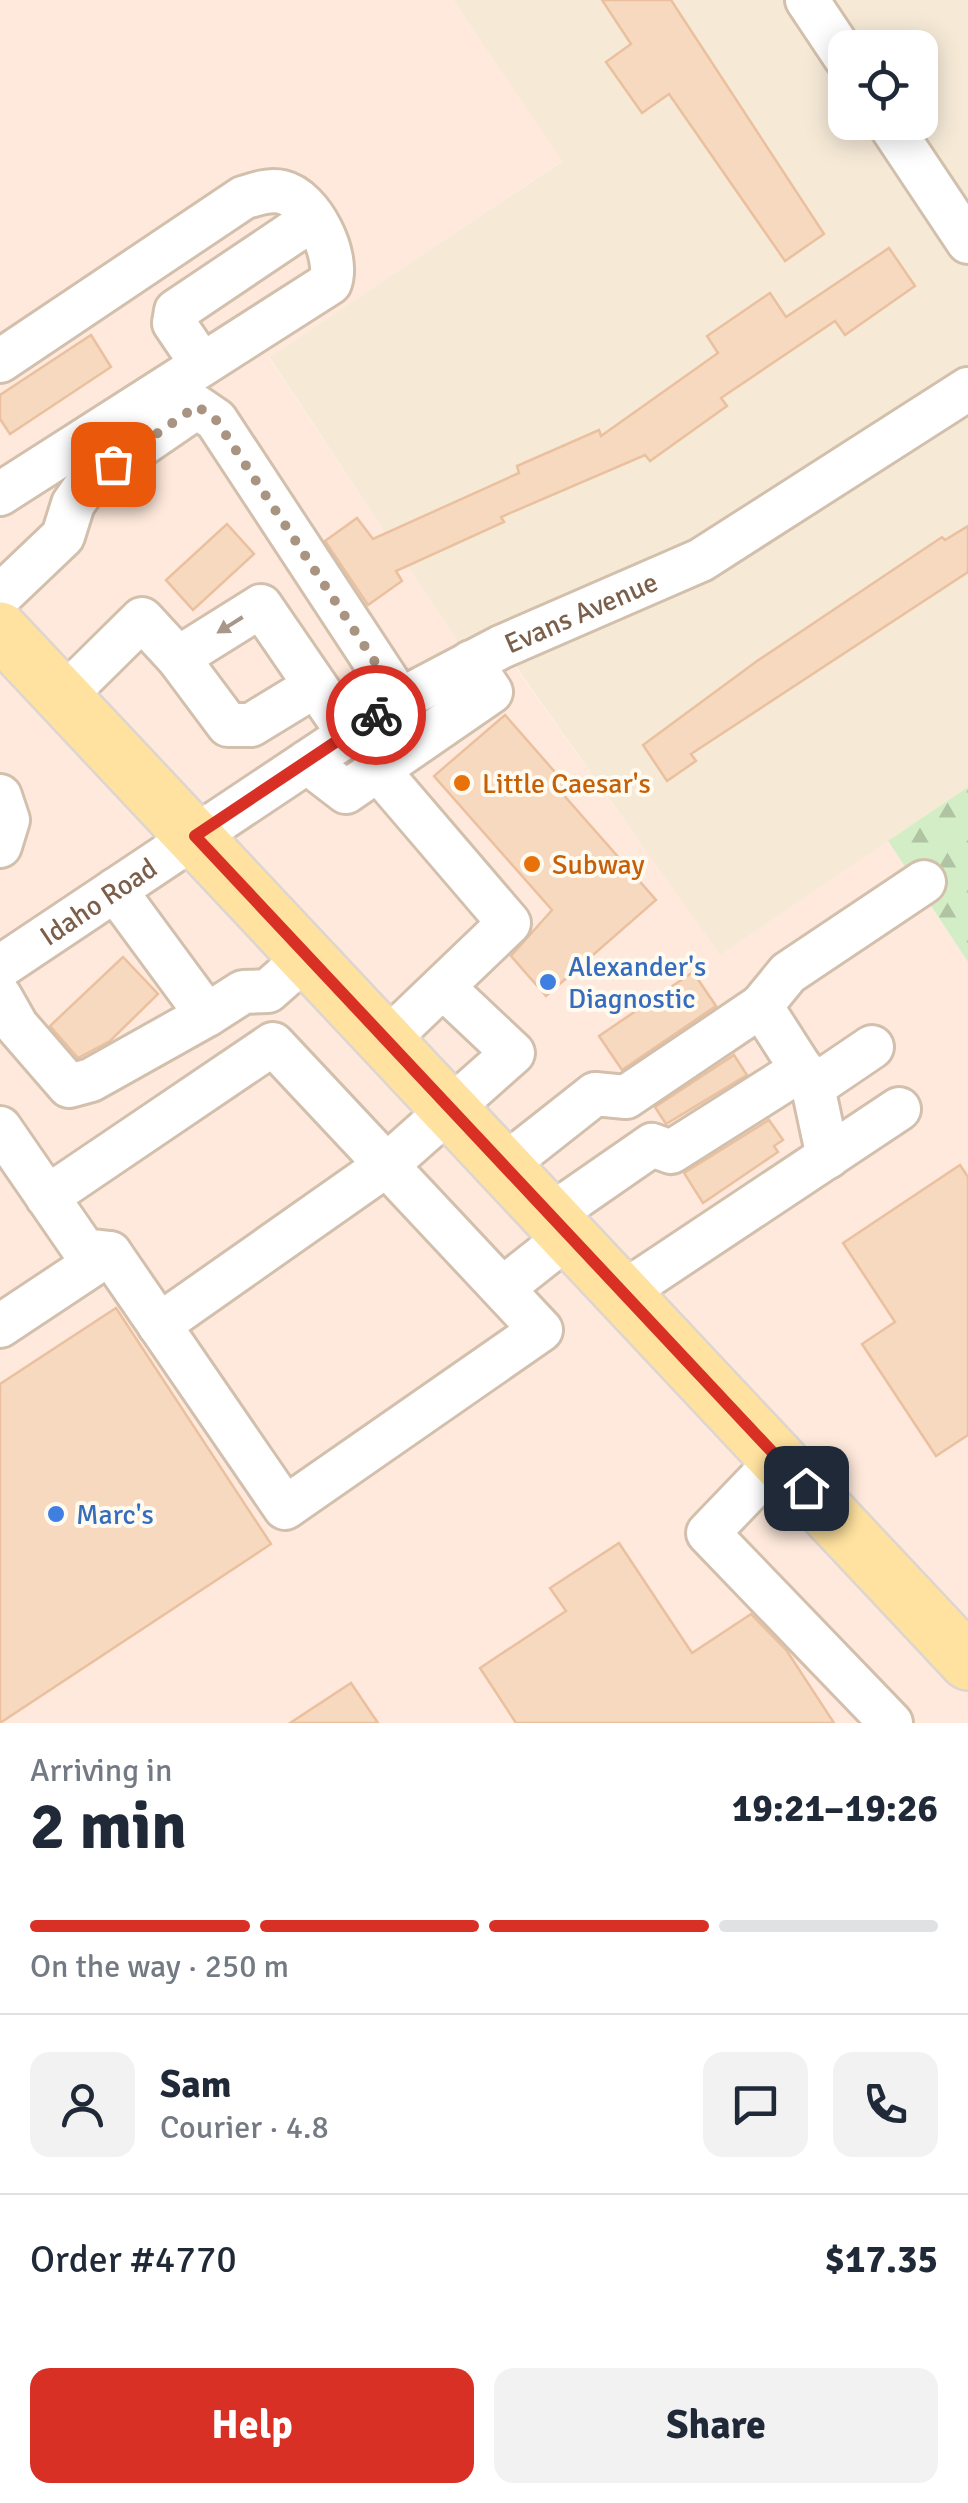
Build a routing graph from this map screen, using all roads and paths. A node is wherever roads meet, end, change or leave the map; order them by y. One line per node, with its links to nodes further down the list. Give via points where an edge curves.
1 (807, 0): 2 (street)
2 (828, 32)
3 (900, 140): 4 (street)
4 (968, 242)
5 (0, 361): 8 (street, via 242,198 282,192 300,202 331,249 330,283)
6 (0, 378): 8 (street, via 246,216 280,210 296,230 176,311 174,324 197,356 165,377)
7 (968, 389): 13 (street, Evans Avenue, via 701,560)
8 (163, 392): 9 (street)
9 (0, 494)
10 (0, 596): 16 (street, via 63,536 88,481 197,406 216,420)
11 (0, 630): 15 (main road)
12 (178, 658): 14 (street, via 228,725 250,725); 14 (street, one-way to 12, via 261,606); 15 (street, via 142,619)
13 (472, 662): 16 (street, Evans Avenue); 19 (street, via 491,692)
14 (314, 686): 17 (street)
15 (62, 698): 21 (main road)
16 (400, 700): 17 (street, Evans Avenue)
17 (348, 733): 18 (street, Evans Avenue)
18 (306, 762): 19 (street, via 346,792); 21 (street, Evans Avenue)
19 (378, 770): 27 (street, via 508,923)
20 (0, 796): 22 (street, via 8,820)
21 (195, 836): 24 (street, Idaho Road); 25 (main road)
22 (0, 846)
23 (924, 882): 30 (street, via 788,973)
24 (115, 890): 26 (street, Idaho Road); 31 (street)
25 (309, 955): 28 (street); 32 (main road)
26 (0, 967)
27 (443, 987): 32 (street); 36 (street, via 513,1053)
28 (268, 991): 31 (street, via 243,992); 33 (street)
29 (0, 996): 31 (street, via 69,1086)
30 (761, 1006): 35 (street); 41 (street, via 626,1097 595,1094)
31 (207, 1015)
32 (388, 1040): 36 (main road)
33 (273, 1044): 40 (street); 42 (street)
34 (872, 1047): 35 (street)
35 (807, 1078): 39 (street); 43 (street, via 671,1152 652,1145)
36 (450, 1106): 40 (street); 41 (main road)
37 (898, 1109): 39 (street)
38 (0, 1128): 42 (street)
39 (828, 1157): 46 (street)
40 (388, 1164): 45 (street); 47 (street)
41 (505, 1165): 43 (main road)
42 (48, 1197): 44 (street, via 84,1250)
43 (561, 1225): 45 (street); 46 (main road)
44 (110, 1253): 47 (street); 48 (street)
45 (503, 1288): 47 (street, via 541,1330 285,1508)
46 (624, 1292): 49 (main road)
47 (159, 1325)
48 (0, 1326)
49 (779, 1459): 50 (main road); 51 (street, via 708,1533)
50 (968, 1662)
51 (891, 1723)

